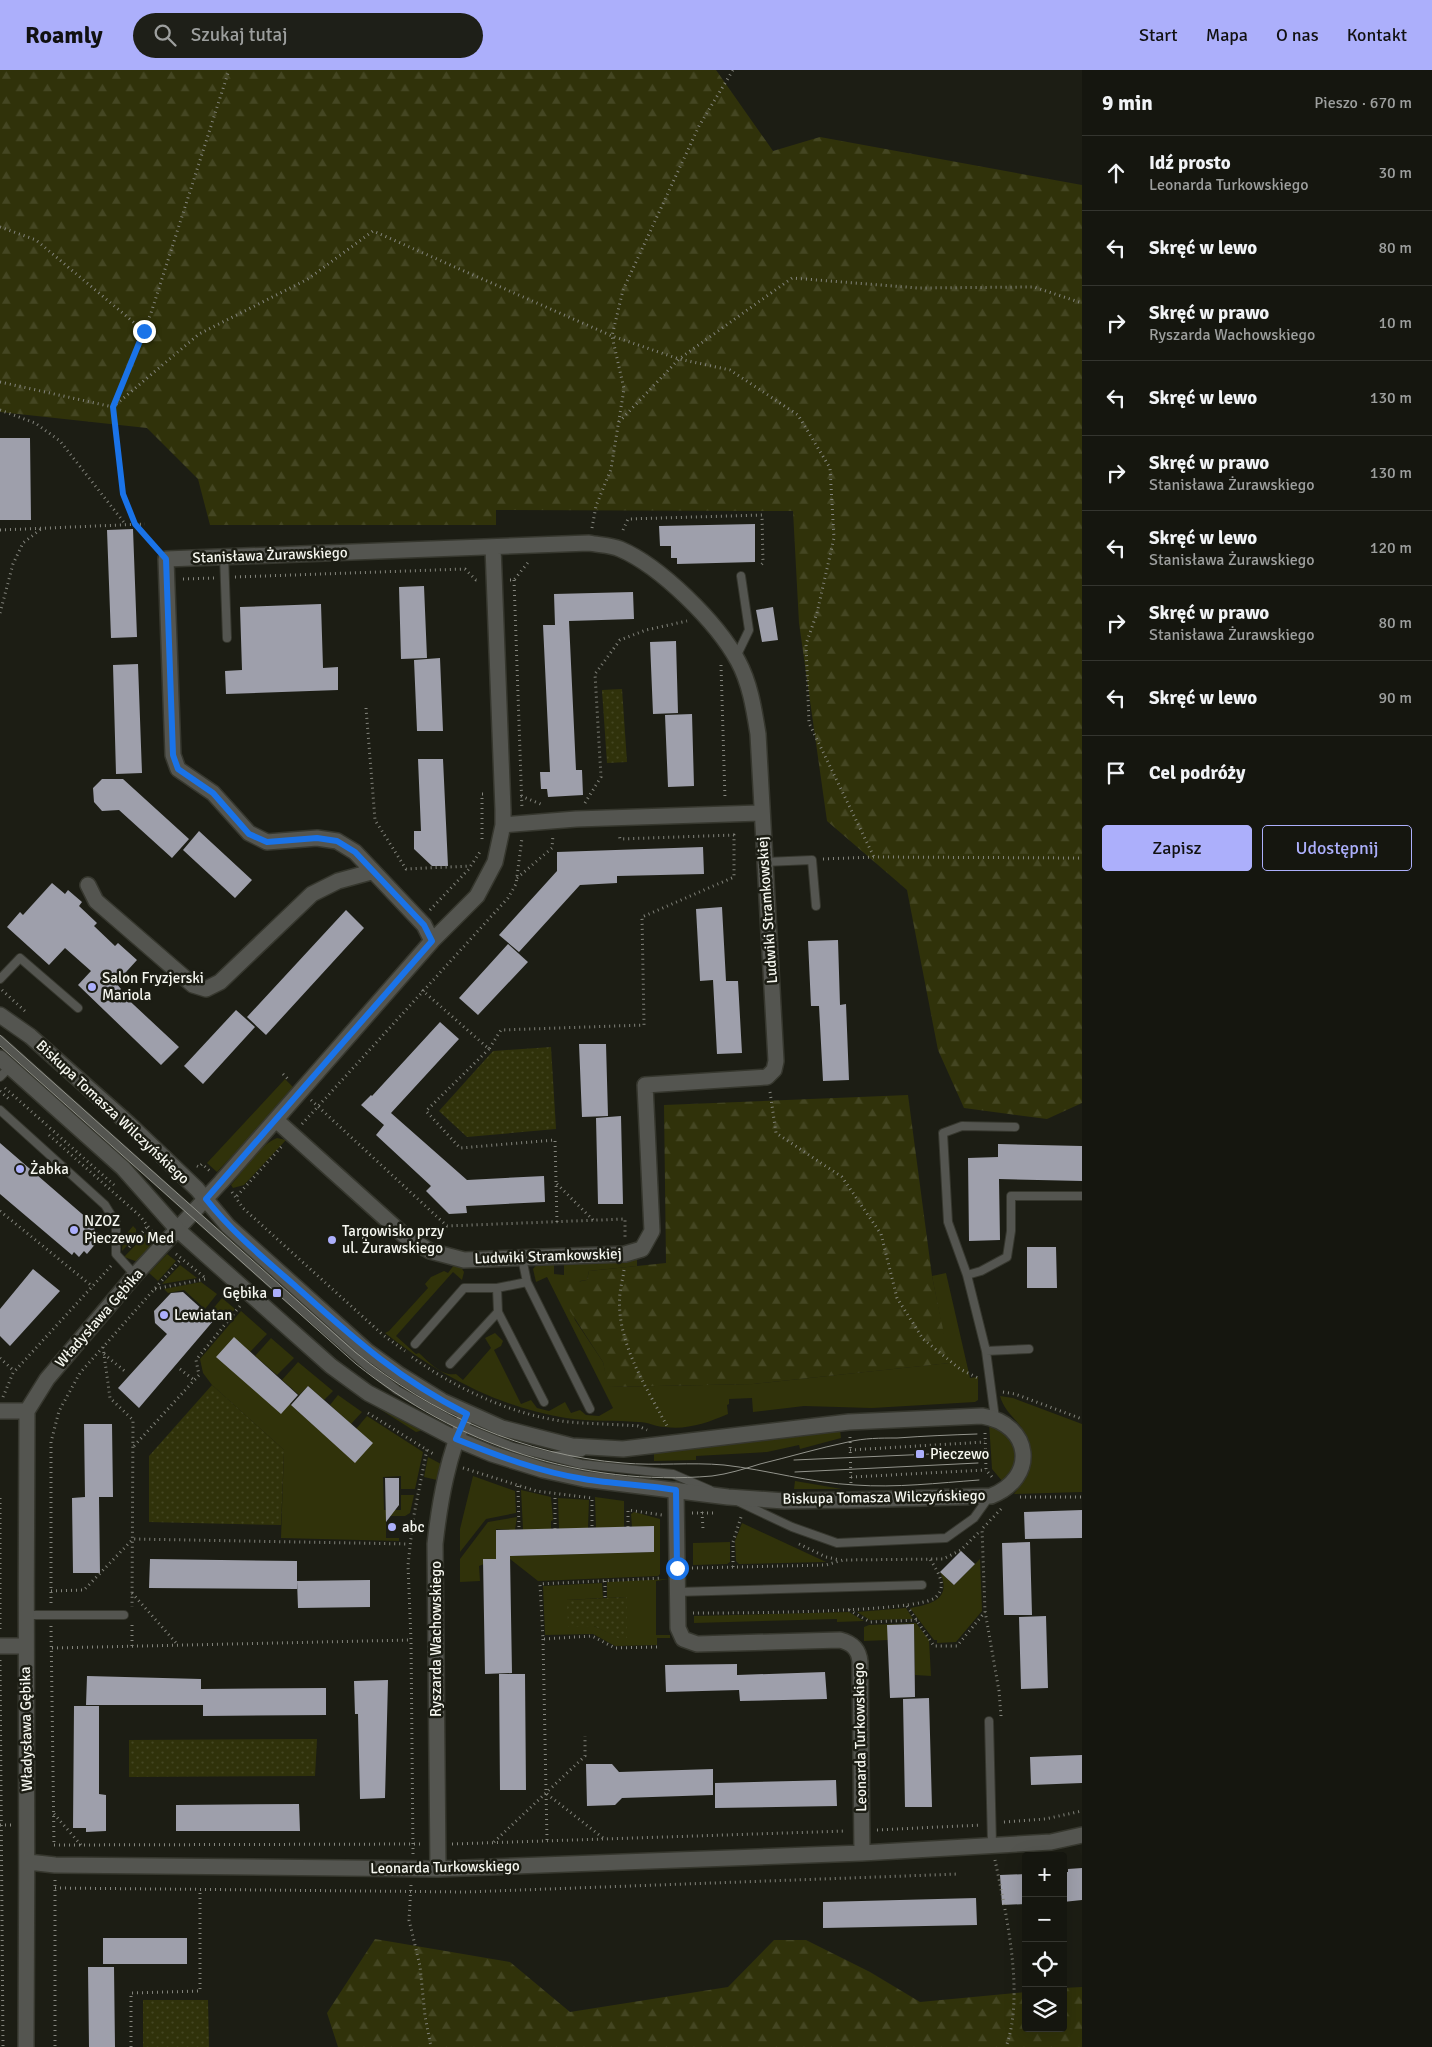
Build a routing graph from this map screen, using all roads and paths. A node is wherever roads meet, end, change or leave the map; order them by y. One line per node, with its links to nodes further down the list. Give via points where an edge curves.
1 (229, 70): 5 (path)
2 (733, 70): 6 (path, via 699,126 623,290)
3 (0, 227): 5 (path, via 36,240)
4 (1082, 303): 7 (path, via 1034,287 918,288 792,278)
5 (144, 331): 9 (path)
6 (612, 336): 7 (path); 9 (path, via 373,232 308,279 199,334); 11 (path, via 624,389)
7 (679, 359): 11 (path); 48 (path, via 730,370 798,415 830,468 834,538 817,613 806,644 809,723)
8 (0, 382): 9 (path)
9 (113, 407): 12 (path, via 123,494)
10 (0, 410): 14 (path, via 35,423 60,441)
11 (619, 422): 18 (path, via 610,469 596,506)
12 (135, 524): 13 (path); 14 (path); 21 (path)
13 (145, 524)
14 (126, 525): 15 (path)
15 (42, 528): 16 (path); 28 (path, via 23,543 13,564)
16 (0, 530)
17 (623, 530): 23 (path, via 628,519 762,515 763,563)
18 (589, 543): 19 (street, Ludwiki Stramkowskiej); 31 (street, Ludwiki Stramkowskiej, via 618,548 644,561 723,635)
19 (493, 547): 20 (street, Stanisława Żurawskiego); 27 (street)
20 (224, 556): 21 (street, Stanisława Żurawskiego); 25 (lane)
21 (166, 559): 26 (street)
22 (531, 560): 27 (path, via 514,580)
23 (759, 567)
24 (741, 576): 31 (lane, via 749,630)
25 (225, 578): 26 (path); 27 (path, via 465,570 476,580); 30 (lane)
26 (167, 580): 53 (street, via 173,755 178,769 213,793 249,834 267,842 317,838 337,841 355,852)
27 (494, 580): 34 (street)
28 (0, 613)
29 (683, 614): 37 (path, via 690,620 620,640 595,674 601,777)
30 (227, 638)
31 (736, 657): 40 (street, Ludwiki Stramkowskiej, via 752,697 758,734)
32 (720, 659): 35 (path, via 725,799)
33 (366, 708): 52 (path, via 374,820 406,869)
34 (502, 793): 38 (path, via 521,794); 41 (street); 52 (path, via 482,794 482,848)
35 (716, 800)
36 (594, 803): 37 (path)
37 (585, 804): 39 (path); 39 (path)
38 (546, 807)
39 (576, 812): 40 (street); 41 (street)
40 (760, 813): 51 (street, Ludwiki Stramkowskiej)
41 (503, 825): 58 (street, via 495,862 477,896)
42 (618, 832): 64 (path, via 620,838 734,835 734,878 642,917 644,1025 501,1030)
43 (522, 834): 44 (path)
44 (530, 834)
45 (545, 834): 46 (path)
46 (553, 834): 47 (path); 54 (path, via 552,848)
47 (562, 834)
48 (874, 857): 49 (path); 50 (path)
49 (1082, 858)
50 (812, 860): 51 (lane); 56 (lane)
51 (765, 862): 67 (street, Ludwiki Stramkowskiej, via 776,1061 774,1070)
52 (470, 866): 57 (path)
53 (371, 872): 55 (street, via 338,881 312,894 220,982 206,989 193,985 96,901); 57 (street)
54 (517, 879)
55 (88, 885)
56 (816, 906)
57 (420, 921): 58 (street)
58 (432, 941): 69 (street)
59 (0, 979): 61 (lane, via 20,958)
60 (422, 990): 64 (path)
61 (78, 1008)
62 (0, 1015): 76 (street, Biskupa Tomasza Wilczyńskiego, via 30,1036 129,1124)
63 (0, 1040): 78 (lane)
64 (489, 1049): 73 (path, via 426,1111 460,1148 555,1140)
65 (3, 1067): 82 (street, Biskupa Tomasza Wilczyńskiego, via 123,1168)
66 (283, 1074): 69 (path)
67 (767, 1077): 83 (street, Ludwiki Stramkowskiej, via 645,1085 652,1231 642,1249); 106 (path, via 776,1133 842,1177 881,1234 897,1298 923,1338 960,1369)
68 (0, 1083): 74 (path)
69 (301, 1091): 71 (street); 80 (path, via 447,1226)
70 (0, 1110): 85 (lane, via 112,1213 116,1223)
71 (276, 1120): 76 (street); 84 (street, Ludwiki Stramkowskiej, via 406,1237 430,1251 464,1260)
72 (1015, 1128): 88 (lane, via 962,1126 943,1132 948,1222)
73 (556, 1183): 79 (path); 80 (path)
74 (122, 1192)
75 (1082, 1196): 88 (lane, via 1012,1196 1012,1231 1006,1257)
76 (206, 1199): 78 (street); 116 (street, Biskupa Tomasza Wilczyńskiego, via 228,1226 367,1351)
77 (0, 1210): 91 (path)
78 (193, 1213): 82 (street); 116 (lane, via 374,1372 405,1394)
79 (593, 1221): 80 (path); 83 (path, via 625,1219)
80 (558, 1223)
81 (147, 1227): 85 (path)
82 (178, 1230): 87 (street, Władysława Gębika); 116 (street, Biskupa Tomasza Wilczyńskiego, via 331,1366 368,1393)
83 (625, 1254): 84 (street, Ludwiki Stramkowskiej); 118 (path, via 620,1312 627,1345 638,1376)
84 (522, 1258): 90 (lane)
85 (118, 1259): 87 (lane); 91 (path)
86 (181, 1260): 93 (path)
87 (135, 1275): 113 (street, Władysława Gębika, via 47,1379)
88 (967, 1275): 99 (lane)
89 (206, 1278): 93 (path)
90 (527, 1282): 92 (lane); 112 (lane)
91 (93, 1286): 104 (path)
92 (497, 1288): 95 (lane); 96 (lane, via 464,1288)
93 (155, 1289): 97 (path)
94 (240, 1306): 107 (path, via 196,1360 199,1375)
95 (498, 1312): 102 (lane); 110 (lane)
96 (414, 1344)
97 (103, 1347): 100 (path); 158 (path, via 70,1389 53,1433)
98 (1028, 1349): 99 (lane)
99 (986, 1351): 109 (lane)
100 (104, 1354): 105 (path); 121 (path, via 110,1398 133,1420)
101 (0, 1358): 104 (path)
102 (450, 1364)
103 (180, 1369): 107 (path)
104 (14, 1371): 108 (path)
105 (127, 1373)
106 (981, 1378)
107 (194, 1380): 121 (path)
108 (2, 1390): 111 (path)
109 (992, 1392): 114 (lane); 115 (path, via 1015,1394)
110 (544, 1402)
111 (1, 1405): 113 (street)
112 (590, 1409)
113 (27, 1411): 165 (street, Władysława Gębika)
114 (995, 1418): 122 (street, Biskupa Tomasza Wilczyńskiego, via 849,1422); 133 (street, Biskupa Tomasza Wilczyńskiego, via 1014,1430 1021,1443 1022,1458 1020,1473 1011,1485)
115 (1082, 1419)
116 (462, 1426): 122 (street, Biskupa Tomasza Wilczyńskiego, via 572,1446); 125 (lane); 131 (street, Biskupa Tomasza Wilczyńskiego, via 492,1454 543,1470 584,1479); 198 (street, Ryszarda Wachowskiego, via 439,1505 436,1544)
117 (849, 1429): 124 (path)
118 (670, 1432)
119 (985, 1432): 120 (path)
120 (985, 1442): 124 (path); 127 (path)
121 (133, 1447): 151 (path)
122 (608, 1449): 125 (lane)
123 (427, 1450): 152 (path)
124 (850, 1450): 128 (path)
125 (546, 1457): 134 (lane, via 590,1466 673,1474)
126 (458, 1466): 130 (path)
127 (986, 1470): 128 (path); 129 (path)
128 (851, 1477): 132 (path)
129 (993, 1478)
130 (518, 1486): 146 (path, via 548,1494 592,1498); 150 (path)
131 (676, 1490): 134 (street, Biskupa Tomasza Wilczyńskiego); 155 (street, Leonarda Turkowskiego)
132 (852, 1493)
133 (991, 1496): 134 (street, Biskupa Tomasza Wilczyńskiego, via 785,1501); 134 (lane, via 974,1518 946,1538 837,1543 792,1527)
134 (728, 1497)
135 (1014, 1497): 136 (path)
136 (1082, 1497)
137 (0, 1498): 170 (path)
138 (555, 1499): 147 (path)
139 (701, 1504): 148 (path)
140 (628, 1505): 142 (path)
141 (1006, 1505): 149 (path)
142 (628, 1510): 144 (path, via 662,1516); 145 (path)
143 (741, 1517): 153 (path, via 733,1542)
144 (662, 1522)
145 (628, 1527)
146 (592, 1528)
147 (555, 1529)
148 (703, 1529)
149 (982, 1529): 153 (path, via 961,1550 942,1559 843,1560 826,1565); 164 (path)
150 (519, 1530)
151 (133, 1539): 152 (path); 158 (path, via 84,1590); 159 (path)
152 (410, 1544): 172 (path)
153 (733, 1567): 155 (path)
154 (663, 1569): 155 (path)
155 (676, 1579): 156 (path); 157 (lane); 190 (street, Leonarda Turkowskiego, via 678,1628 683,1639 692,1643 840,1640 854,1646 860,1656)
156 (605, 1581): 160 (path); 171 (path, via 540,1584)
157 (922, 1585)
158 (52, 1591): 166 (path)
159 (132, 1593): 163 (path); 173 (path)
160 (605, 1598)
161 (907, 1606): 164 (path, via 934,1646 957,1646)
162 (848, 1609): 169 (path, via 870,1622)
163 (132, 1610)
164 (985, 1612): 179 (path)
165 (25, 1615): 166 (lane); 175 (street, Władysława Gębika)
166 (52, 1615): 167 (lane); 178 (path)
167 (124, 1615)
168 (132, 1619): 176 (path)
169 (917, 1620)
170 (0, 1626): 174 (path)
171 (543, 1638): 177 (path, via 592,1636 615,1648); 184 (path)
172 (411, 1640): 173 (path); 197 (path)
173 (178, 1645): 176 (path)
174 (0, 1646): 175 (street); 182 (path)
175 (25, 1646): 203 (street, Władysława Gębika)
176 (132, 1646): 178 (path)
177 (657, 1647)
178 (52, 1648): 187 (path)
179 (1001, 1720)
180 (989, 1721): 189 (lane)
181 (585, 1736): 184 (path, via 585,1756)
182 (1, 1752): 183 (path)
183 (1, 1788): 202 (path)
184 (546, 1794): 192 (path); 193 (path); 194 (path)
185 (1082, 1811): 188 (path, via 1045,1819)
186 (1003, 1813): 188 (path)
187 (54, 1814): 195 (path); 196 (path)
188 (1003, 1822): 189 (path)
189 (992, 1824): 190 (path); 199 (lane)
190 (862, 1830): 192 (path); 201 (street, Leonarda Turkowskiego)
191 (1082, 1835): 199 (street, Leonarda Turkowskiego, via 1051,1842)
192 (603, 1839): 193 (path)
193 (547, 1840): 194 (path)
194 (494, 1842): 198 (path)
195 (54, 1844): 196 (path); 200 (path)
196 (80, 1844): 197 (path)
197 (413, 1844): 198 (path); 204 (path)
198 (438, 1844): 205 (street, Ryszarda Wachowskiego)
199 (992, 1844): 201 (street, Leonarda Turkowskiego); 220 (path, via 1011,1941 1014,1993)
200 (54, 1850)
201 (862, 1854): 205 (street, Leonarda Turkowskiego)
202 (1, 1857): 211 (path)
203 (28, 1862): 204 (street, Leonarda Turkowskiego, via 55,1865); 216 (street, Władysława Gębika)
204 (413, 1869): 205 (street, Leonarda Turkowskiego); 210 (path)
205 (438, 1869)
206 (55, 1873): 208 (path)
207 (959, 1874): 210 (path)
208 (55, 1888): 209 (path); 217 (path)
209 (200, 1890): 210 (path); 218 (path, via 200,1991 131,1993)
210 (410, 1892): 219 (path, via 409,1920 420,1966)
211 (1, 1927): 212 (path)
212 (1, 1964): 213 (path)
213 (2, 2002): 214 (path)
214 (1, 2037): 215 (path)
215 (3, 2047)
216 (26, 2047)
217 (55, 2047)
218 (131, 2047)
219 (431, 2047)
220 (1006, 2047)

